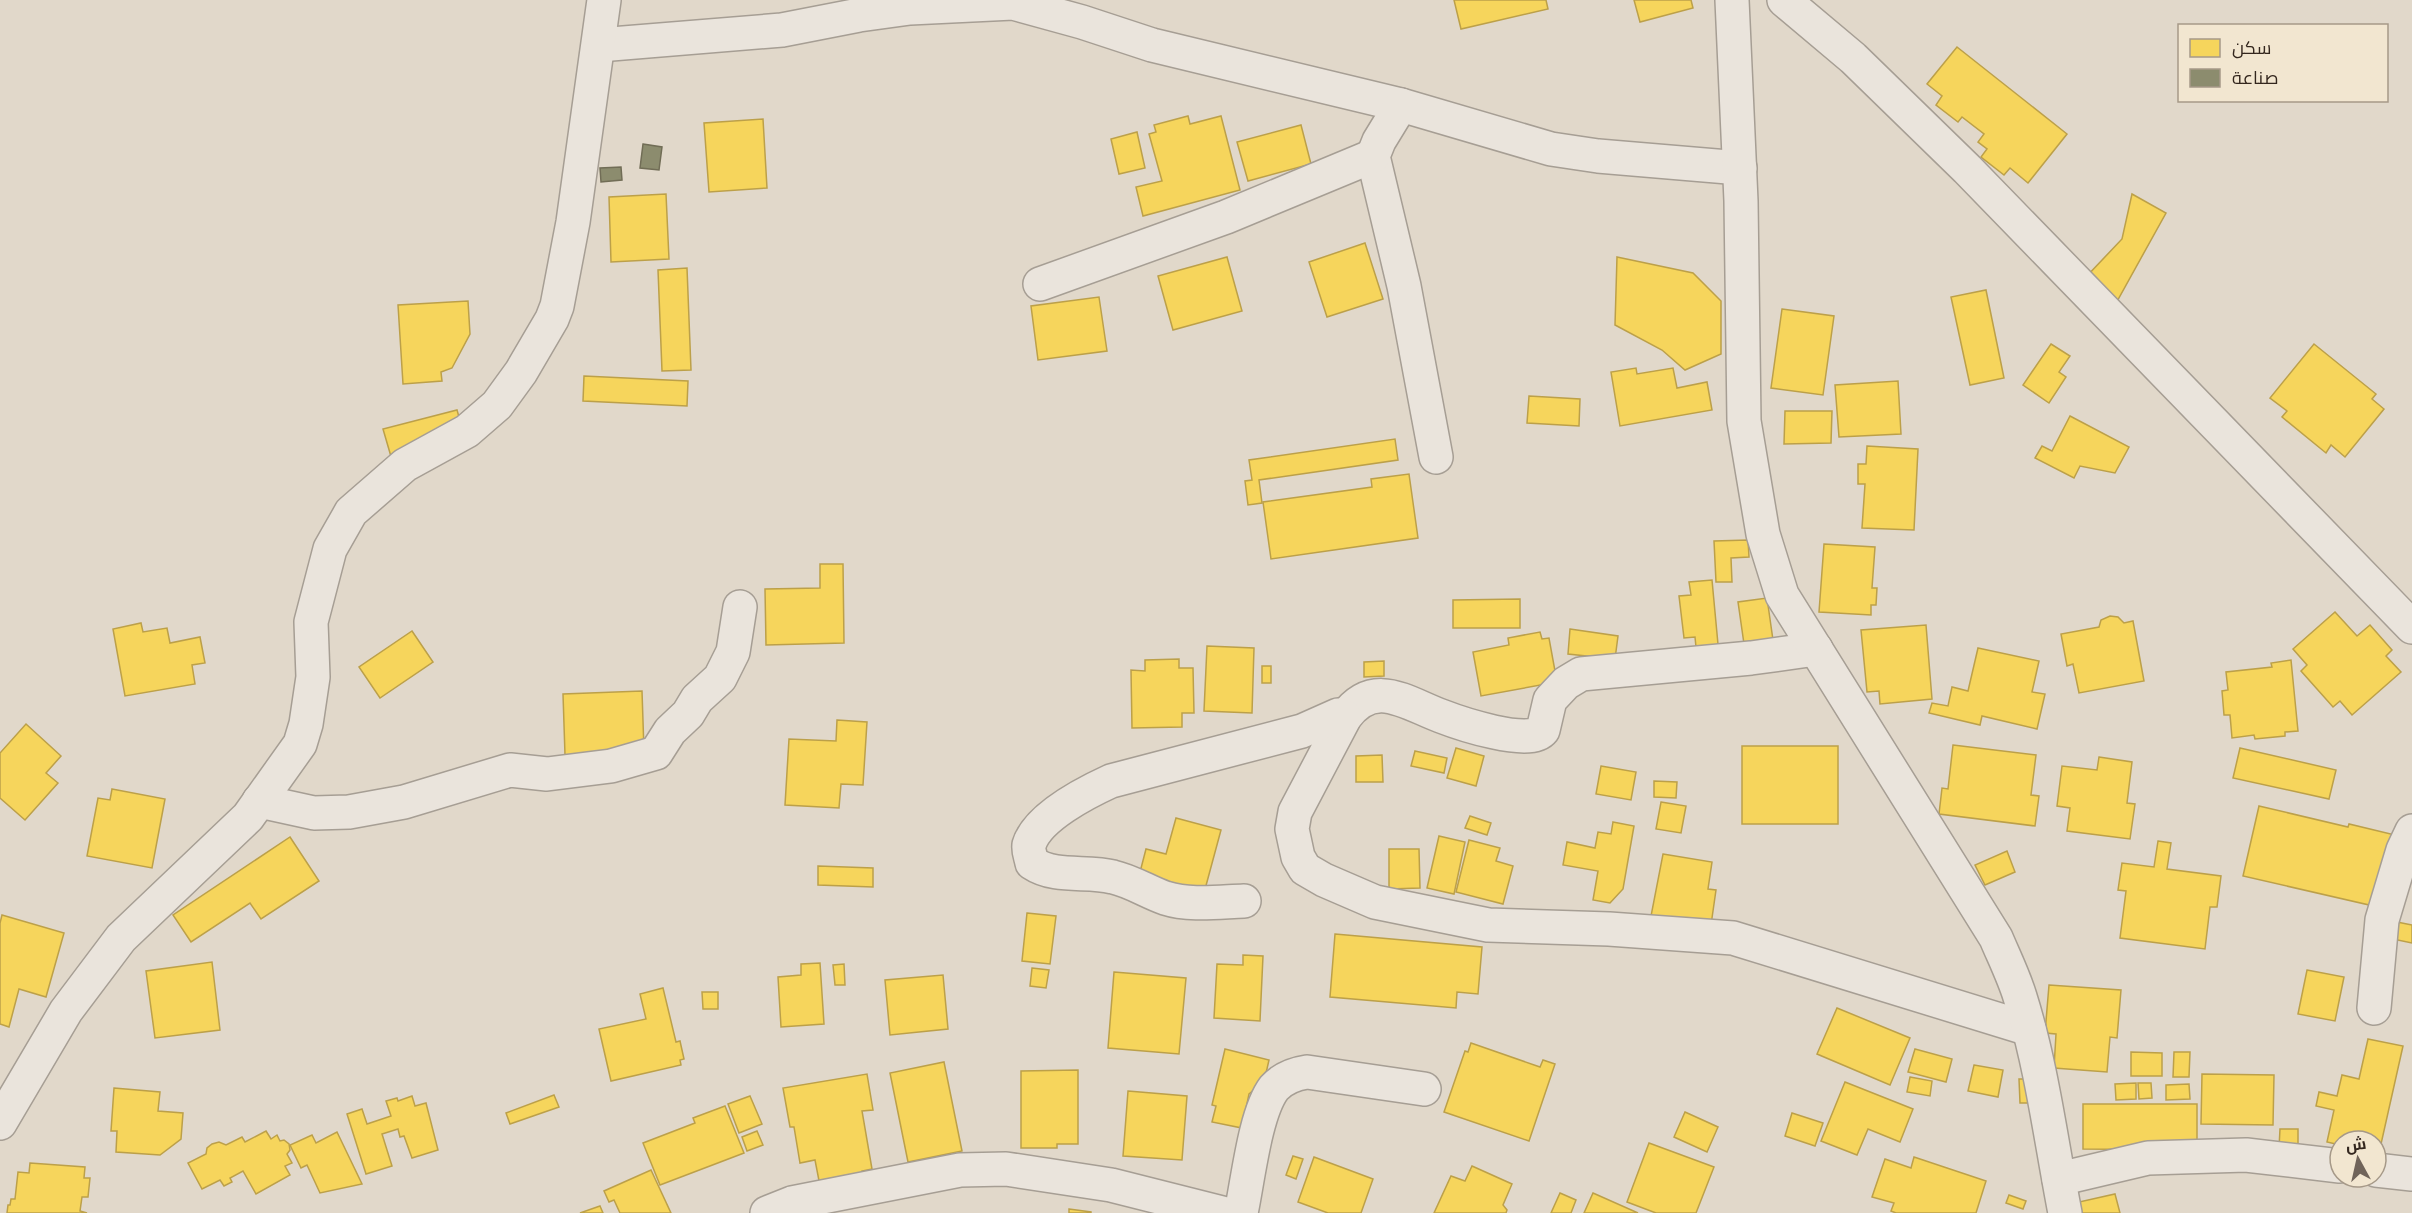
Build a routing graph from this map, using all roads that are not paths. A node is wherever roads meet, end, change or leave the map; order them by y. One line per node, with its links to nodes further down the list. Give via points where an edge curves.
1 (604, 0): 4 (street)
2 (1732, 0): 7 (street)
3 (1784, 0): 11 (street, via 1853,58 1967,169)
4 (599, 45): 5 (street, via 782,30 910,8 1013,3 1152,45); 14 (street, via 571,233 552,319 497,405 467,431 405,465 351,512 330,549 311,622 313,677 300,744)
5 (1401, 105): 6 (street); 7 (street, via 1551,149)
6 (1373, 156): 8 (street, via 1226,217); 9 (street, via 1404,286)
7 (1740, 168): 12 (street, via 1744,422 1766,544 1782,595)
8 (1040, 284)
9 (1436, 457)
10 (740, 606): 14 (street, via 733,652 720,678 697,699 656,753 611,766 547,774 510,770 404,802 349,812 314,813)
11 (2412, 627)
12 (1816, 649): 13 (street, via 1581,674 1550,700 1543,730 1535,735 1504,734 1385,696 1356,704); 18 (street, via 1996,938 2020,995)
13 (1345, 717): 16 (street, via 1334,716 1302,730 1111,781 1086,792 1044,823 1028,848 1032,863 1043,870 1116,877 1167,899 1195,903); 18 (street, via 1295,812 1292,829 1305,869 1324,880 1375,902 1488,925 1733,938)
14 (260, 801): 20 (street, via 121,938 66,1011)
15 (2412, 831): 17 (street, via 2382,920)
16 (1244, 901)
17 (2374, 1008)
18 (2029, 1029): 24 (street)
19 (1424, 1089): 27 (street, via 1307,1072 1280,1082 1262,1113)
20 (0, 1123)
21 (2328, 1165): 24 (street, via 2246,1155 2148,1158)
22 (2388, 1171): 23 (street)
23 (2412, 1174)
24 (2059, 1179): 28 (street)
25 (767, 1213): 26 (street, via 792,1203 960,1170 1006,1169 1111,1185)
26 (1222, 1213)
27 (1241, 1213)
28 (2065, 1213)

